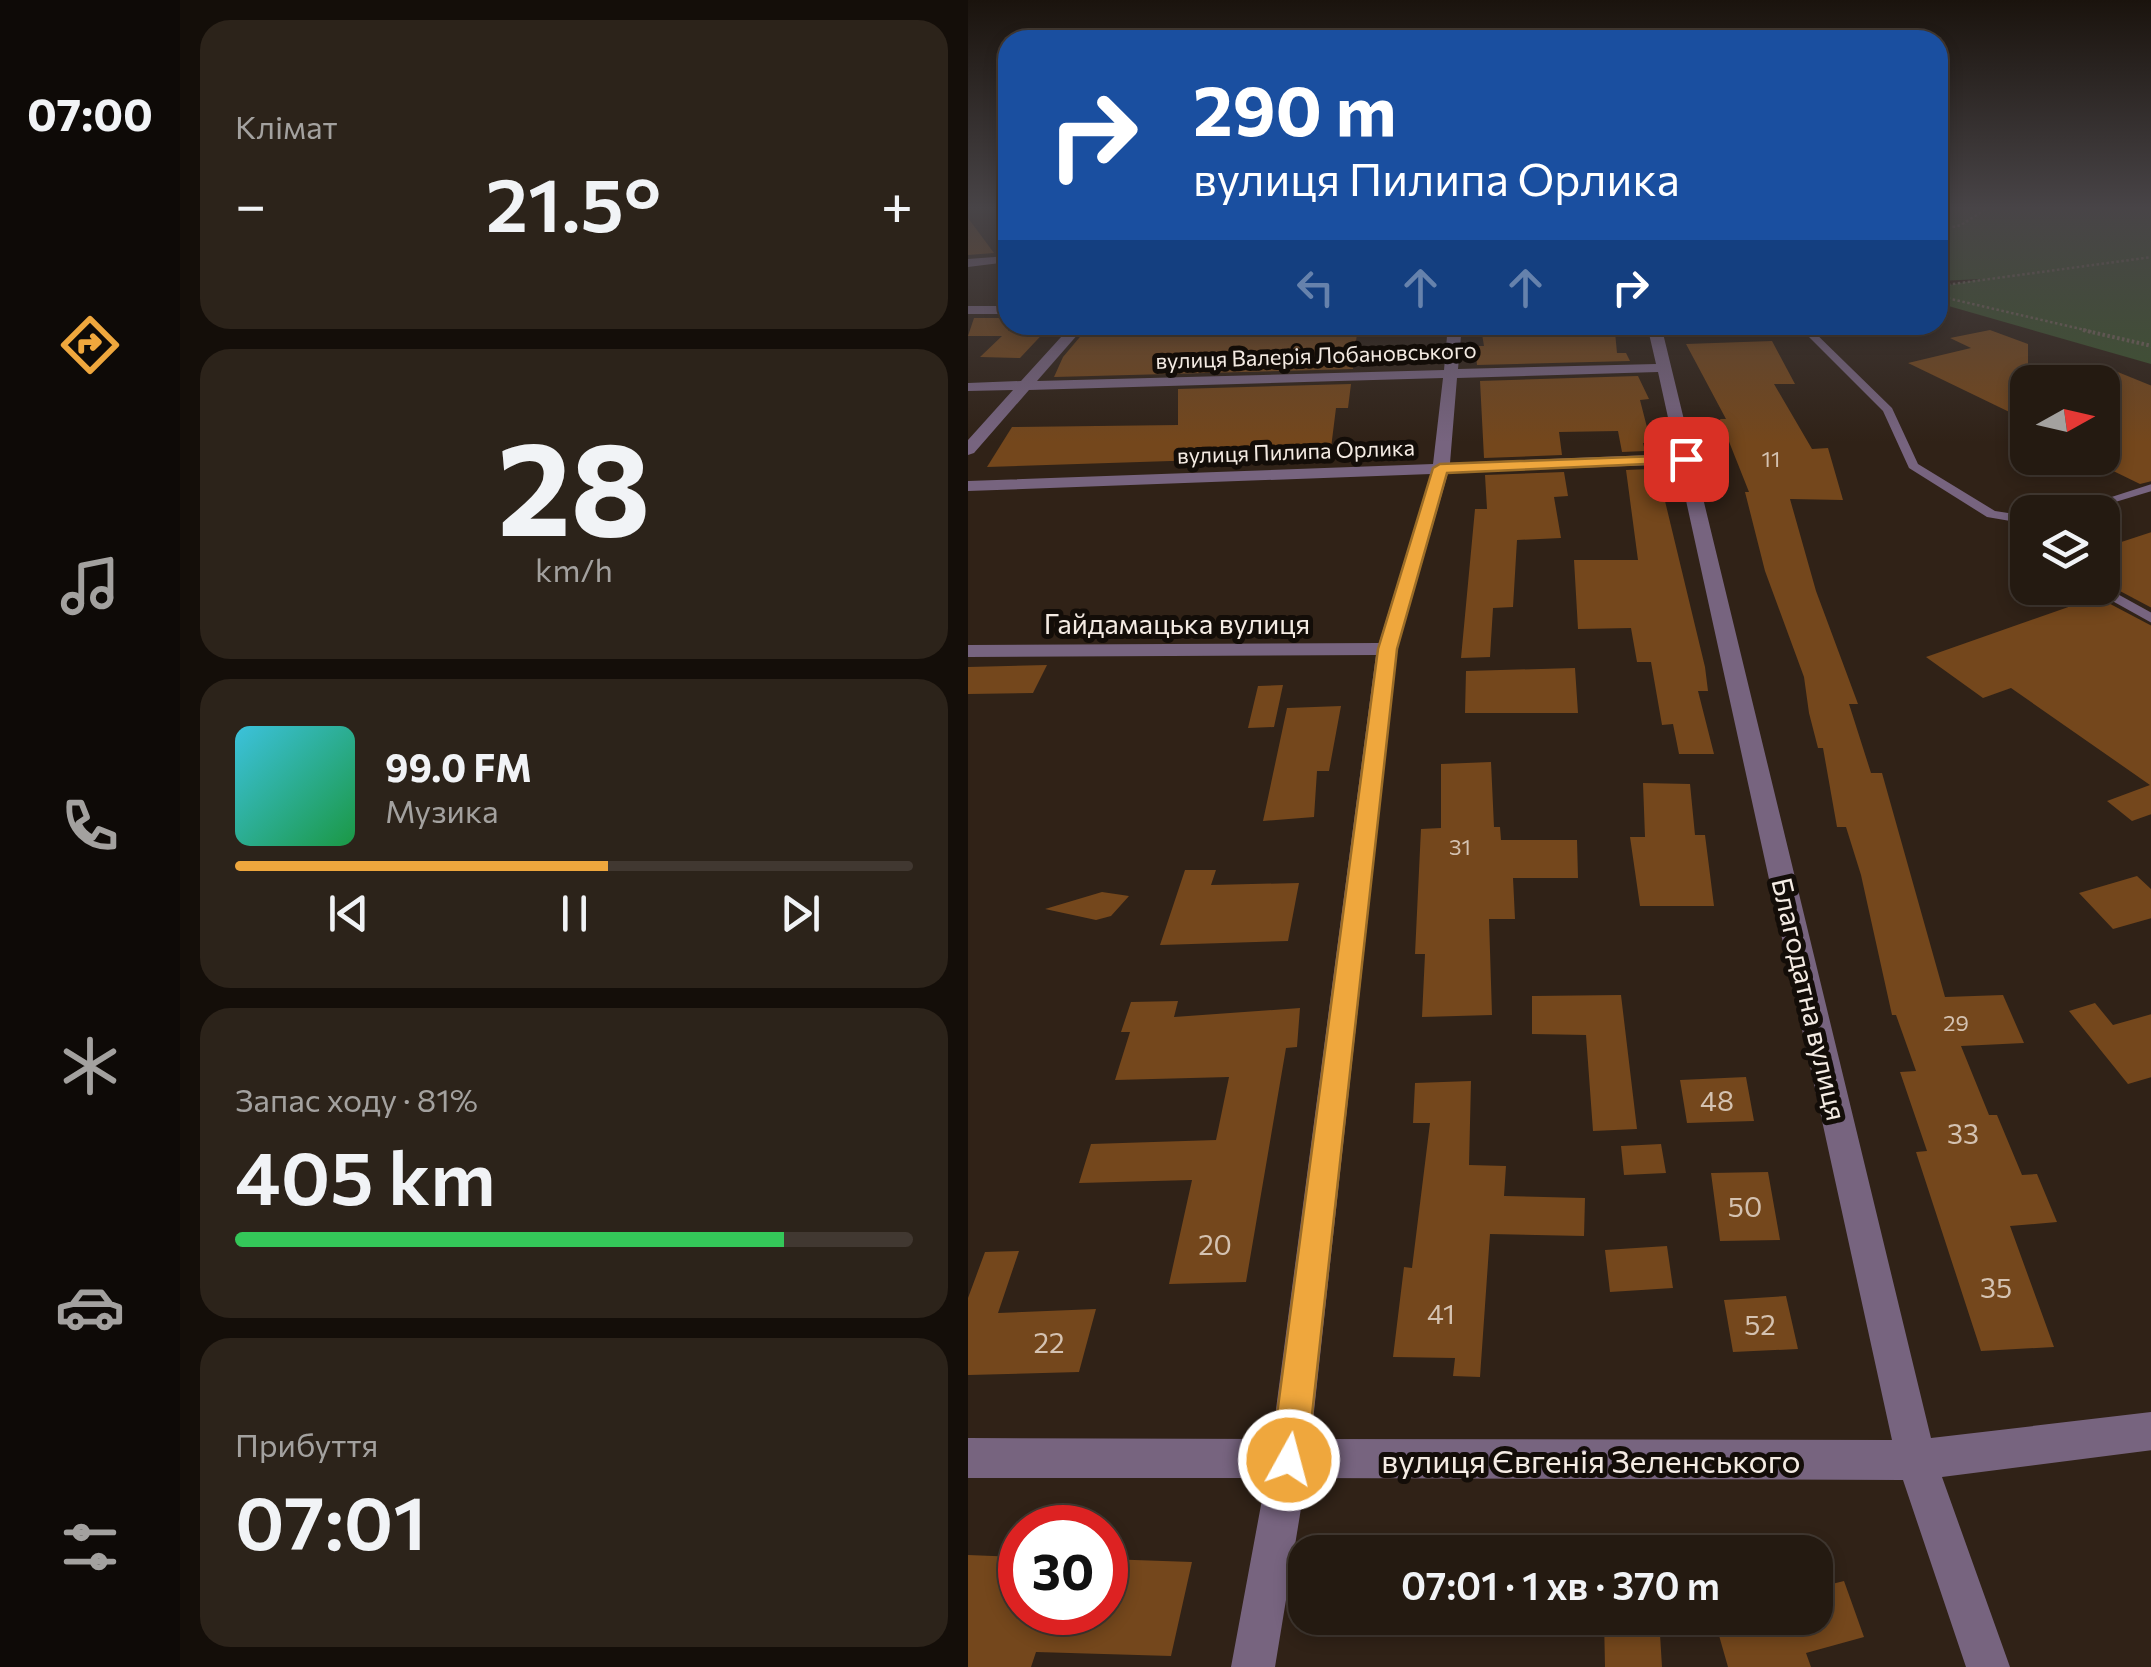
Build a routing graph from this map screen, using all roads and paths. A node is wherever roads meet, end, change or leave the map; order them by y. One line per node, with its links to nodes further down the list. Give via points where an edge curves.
1 (1948, 298): 8 (path)
2 (968, 310): 3 (street)
3 (998, 310)
4 (1071, 335): 11 (street)
5 (1454, 335): 10 (street)
6 (1657, 335): 9 (street, Благодатна вулиця)
7 (1812, 335): 19 (lane, via 1888,410 1913,466 1991,514)
8 (2152, 346)
9 (1665, 368): 10 (street, вулиця Валерія Лобановського); 14 (street, Благодатна вулиця)
10 (1452, 374): 11 (street, вулиця Валерія Лобановського); 15 (street)
11 (1027, 387): 12 (street, вулиця Валерія Лобановського); 13 (street)
12 (968, 388)
13 (968, 450)
14 (1686, 459): 15 (street, вулиця Пилипа Орлика); 27 (street, Благодатна вулиця)
15 (1440, 468): 16 (street, вулиця Пилипа Орлика); 22 (street)
16 (968, 486)
17 (2152, 487): 18 (lane)
18 (2120, 497)
19 (2010, 518)
20 (2120, 601): 21 (lane)
21 (2152, 619)
22 (1387, 649): 23 (street, Гайдамацька вулиця); 26 (street)
23 (968, 651)
24 (2152, 1431): 27 (street, вулиця Євгенія Зеленського)
25 (968, 1458): 26 (street, вулиця Євгенія Зеленського)
26 (1289, 1460): 27 (street, вулиця Євгенія Зеленського); 28 (street)
27 (1916, 1460): 29 (street, Благодатна вулиця)
28 (1253, 1667)
29 (1988, 1667)

